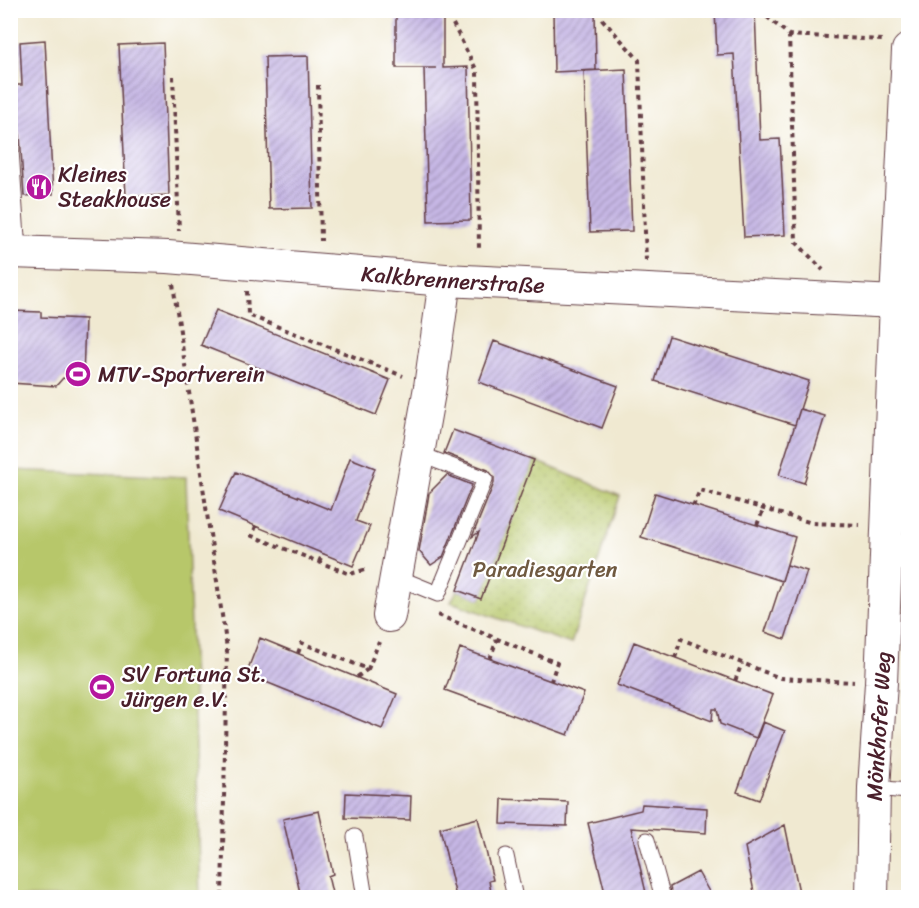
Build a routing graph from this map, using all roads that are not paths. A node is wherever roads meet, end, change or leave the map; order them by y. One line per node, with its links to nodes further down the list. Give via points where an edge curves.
1 (897, 45): 5 (street, Mönkhofer Weg)
2 (10, 136): 3 (lane)
3 (14, 252): 4 (street, Kalkbrennerstraße, via 174,257)
4 (445, 280): 5 (street, Kalkbrennerstraße); 6 (street)
5 (896, 302): 9 (street, Mönkhofer Weg)
6 (419, 454): 7 (street); 7 (lane, via 484,479 438,594)
7 (396, 577): 8 (street)
8 (389, 616)
9 (874, 788): 10 (lane); 17 (street, Mönkhofer Weg)
10 (909, 791)
11 (355, 837): 14 (lane)
12 (647, 840): 16 (lane)
13 (506, 856): 15 (lane)
14 (365, 897)
15 (514, 897)
16 (663, 897)
17 (872, 897)

